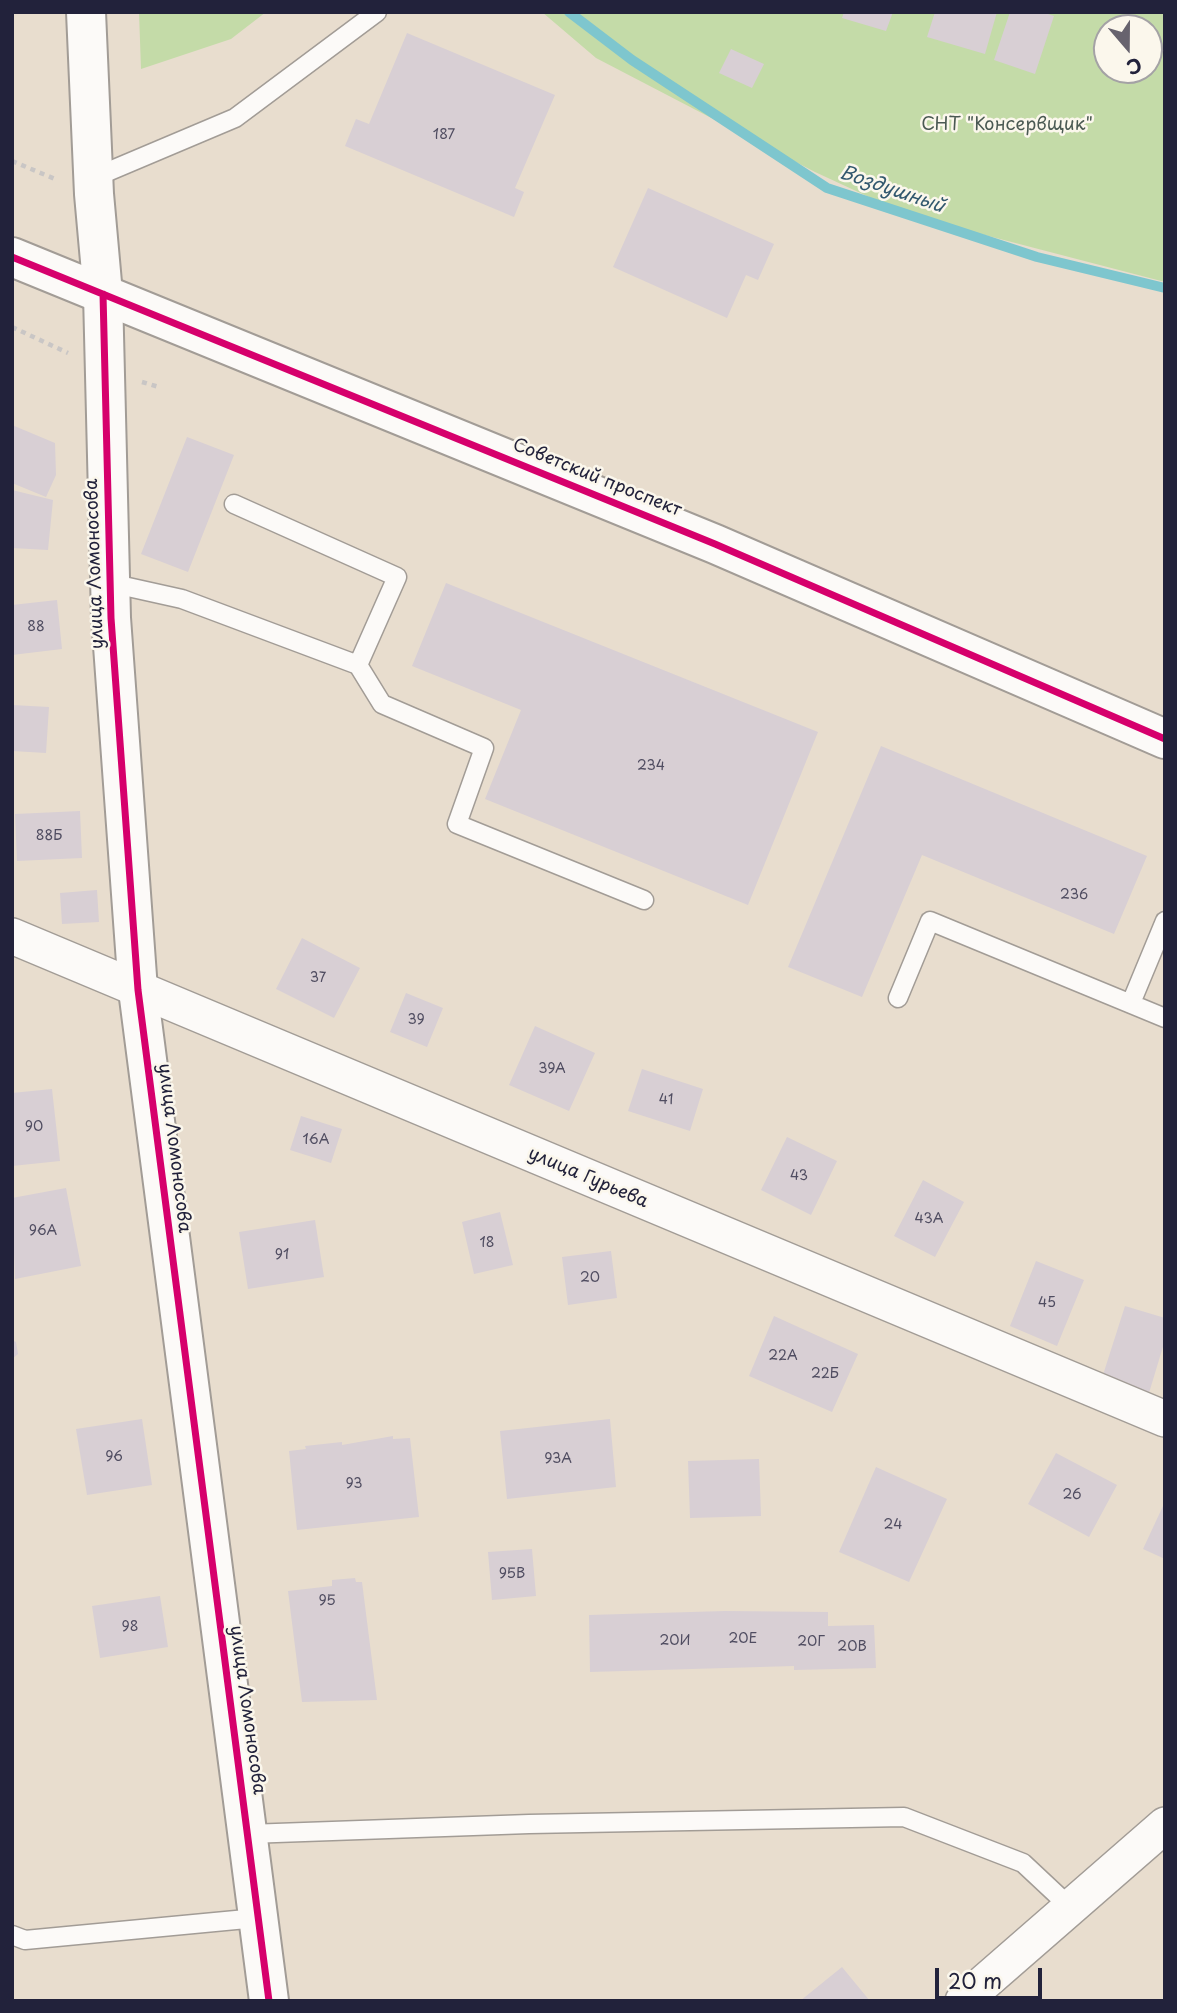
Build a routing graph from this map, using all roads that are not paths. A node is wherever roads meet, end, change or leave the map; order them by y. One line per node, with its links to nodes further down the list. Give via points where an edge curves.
1 (86, 12): 3 (street, улица Ломоносова)
2 (377, 12): 3 (lane, via 235,118)
3 (93, 178): 5 (street, улица Ломоносова)
4 (12, 257): 5 (street, Советский проспект)
5 (103, 294): 7 (street, улица Ломоносова); 9 (street, Советский проспект, via 715,544)
6 (234, 504): 8 (lane, via 397,577)
7 (110, 583): 8 (lane, via 182,599); 13 (street, улица Ломоносова)
8 (358, 665): 10 (lane, via 382,704 484,748 457,824)
9 (1165, 740)
10 (644, 900)
11 (1165, 921): 15 (lane)
12 (12, 936): 13 (street, улица Гурьева)
13 (138, 990): 17 (street, улица Гурьева); 19 (street, улица Ломоносова)
14 (898, 998): 15 (lane, via 929,921)
15 (1131, 1003): 16 (lane)
16 (1165, 1018)
17 (1165, 1419)
18 (1165, 1825): 20 (street)
19 (248, 1834): 20 (lane, via 904,1817 1023,1863); 21 (street, улица Ломоносова)
20 (1070, 1907): 24 (street)
21 (257, 1919): 22 (lane, via 25,1940); 23 (street, улица Ломоносова)
22 (12, 1935)
23 (269, 2001)
24 (963, 2001)

